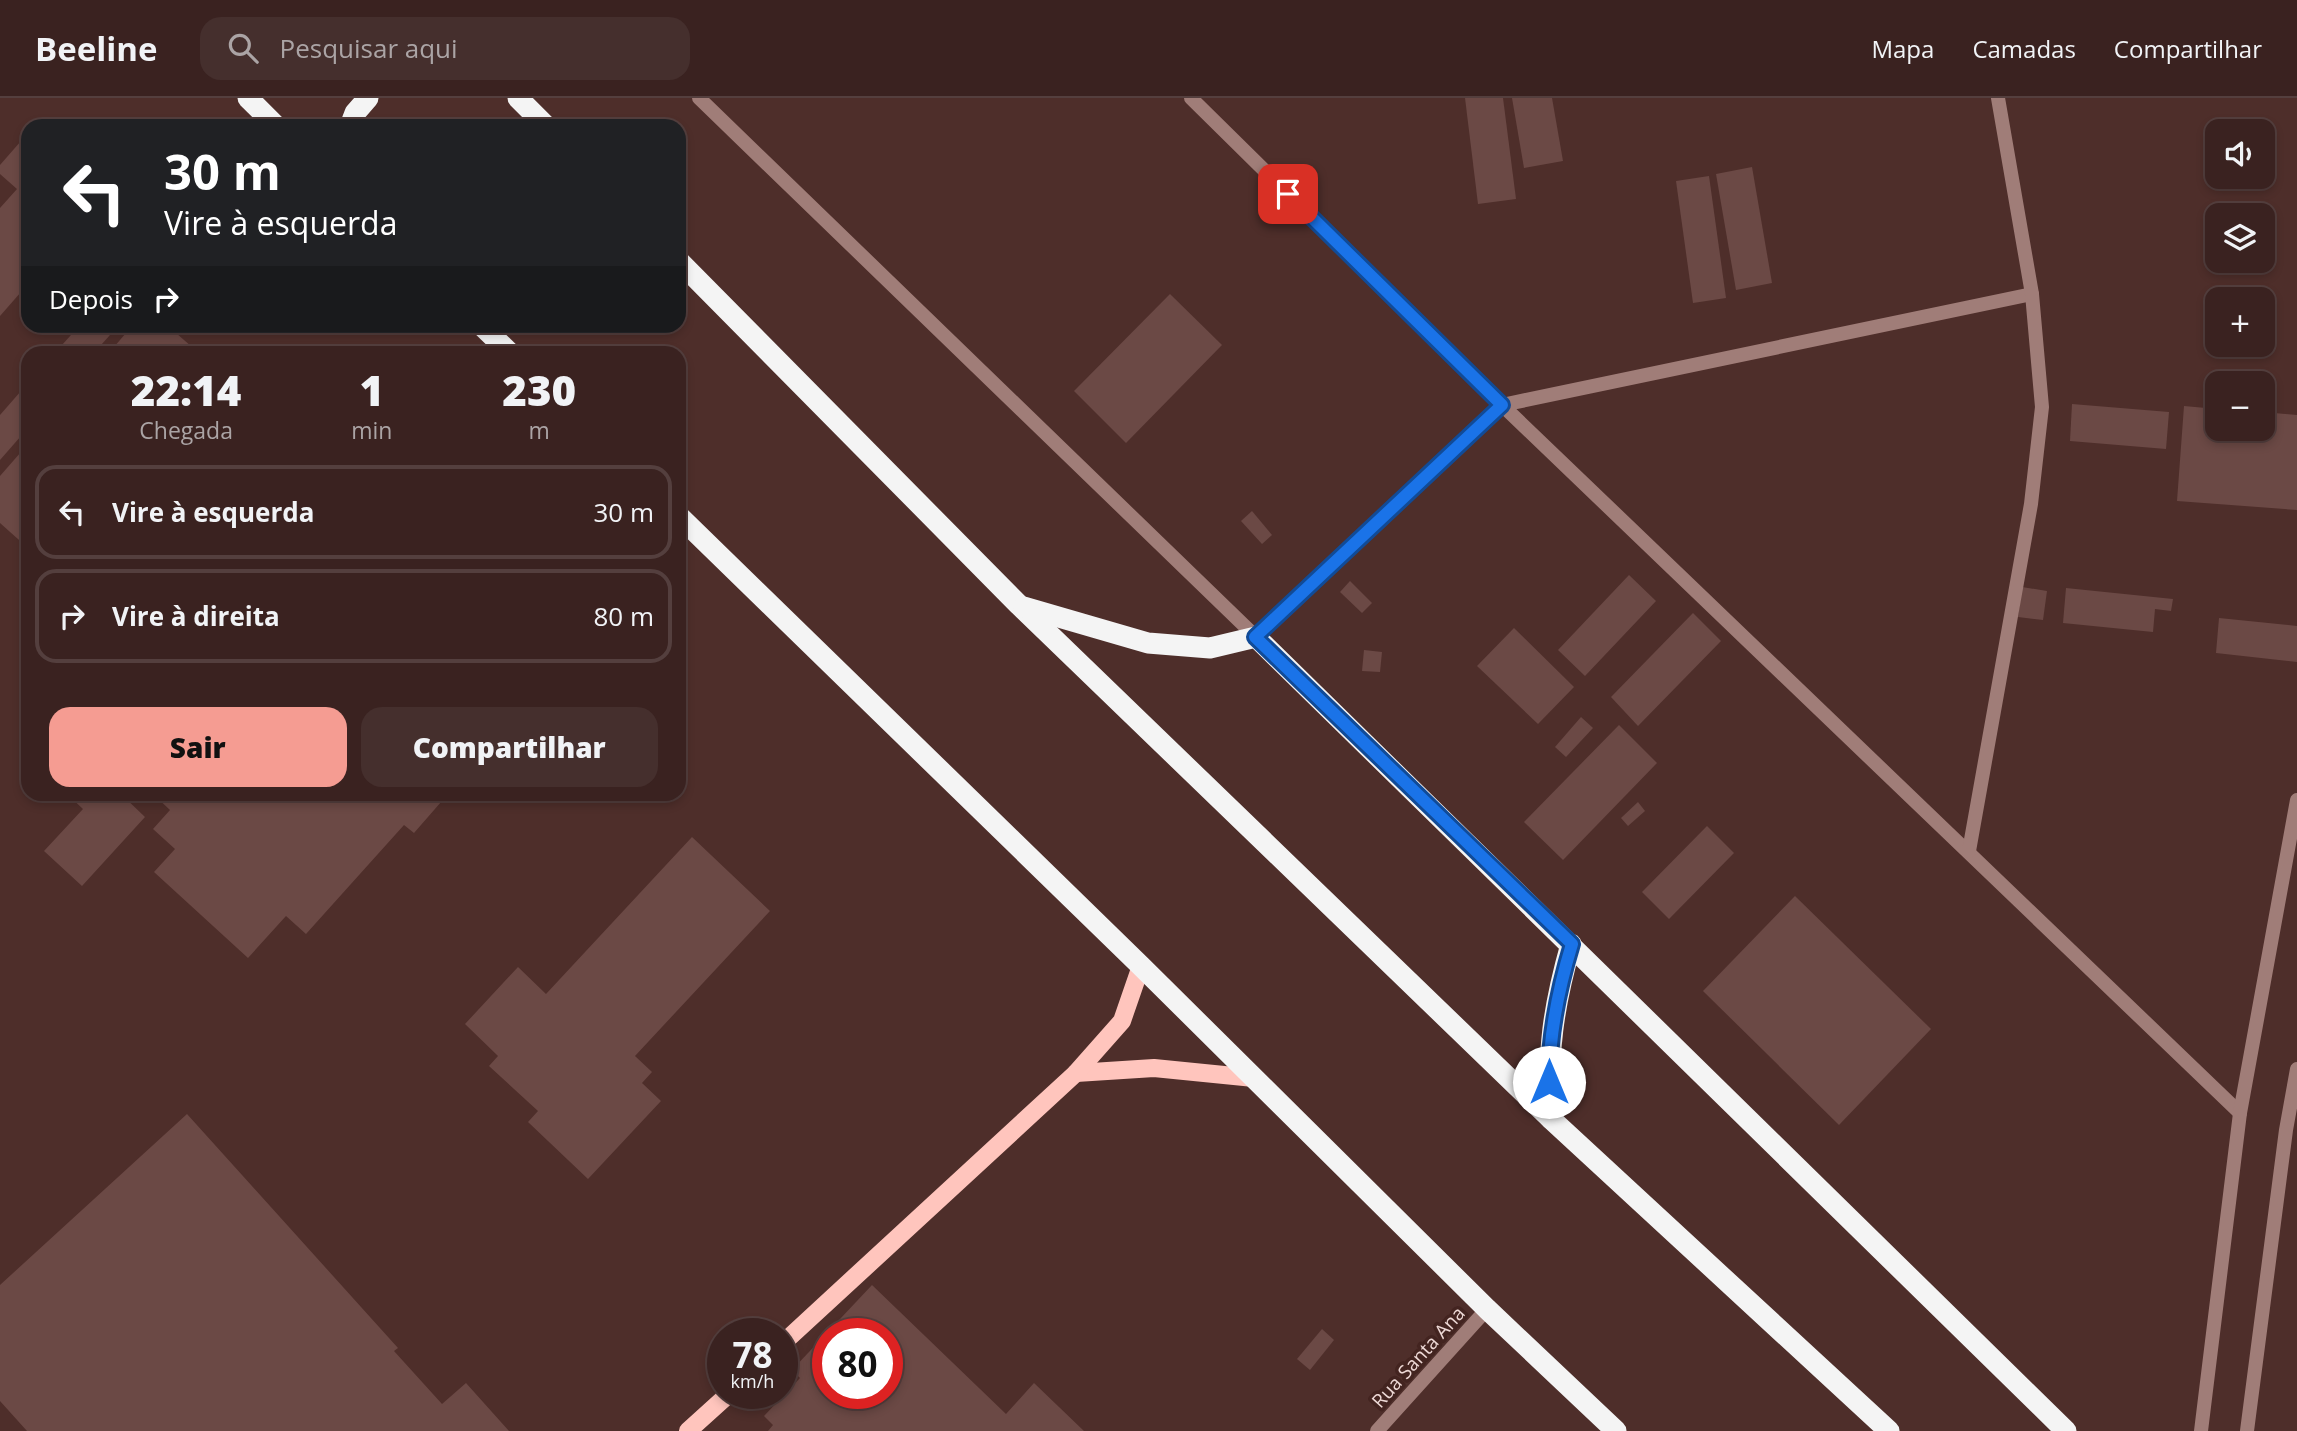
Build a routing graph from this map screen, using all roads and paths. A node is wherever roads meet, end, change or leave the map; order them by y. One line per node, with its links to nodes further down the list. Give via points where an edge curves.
1 (248, 98): 7 (highway)
2 (368, 98): 8 (highway)
3 (518, 98): 9 (highway)
4 (699, 98): 17 (street)
5 (1191, 98): 14 (street)
6 (1998, 98): 11 (street)
7 (269, 119)
8 (353, 119)
9 (539, 119)
10 (686, 268): 16 (highway)
11 (2032, 293): 14 (street); 19 (street, via 2042,407 2031,504)
12 (489, 333): 13 (highway)
13 (503, 346)
14 (1502, 405): 17 (street); 19 (street)
15 (686, 523): 21 (highway)
16 (1019, 605): 17 (highway, via 1147,643 1210,648); 26 (highway)
17 (1255, 637): 20 (highway)
18 (2297, 800): 25 (street)
19 (1969, 851): 25 (street)
20 (1572, 944): 26 (highway, via 1555,1001 1549,1047); 34 (highway)
21 (1141, 966): 23 (main road, via 1122,1021); 24 (highway)
22 (2297, 1069): 36 (street)
23 (1076, 1073): 24 (main road, via 1154,1068); 28 (main road)
24 (1254, 1078): 27 (highway)
25 (2241, 1113): 35 (street)
26 (1551, 1119): 33 (highway)
27 (1487, 1310): 31 (street, Rua Santa Ana); 32 (highway)
28 (798, 1330)
29 (712, 1409): 30 (main road)
30 (688, 1431)
31 (1377, 1431)
32 (1616, 1431)
33 (1889, 1431)
34 (2066, 1431)
35 (2200, 1431)
36 (2247, 1431)

